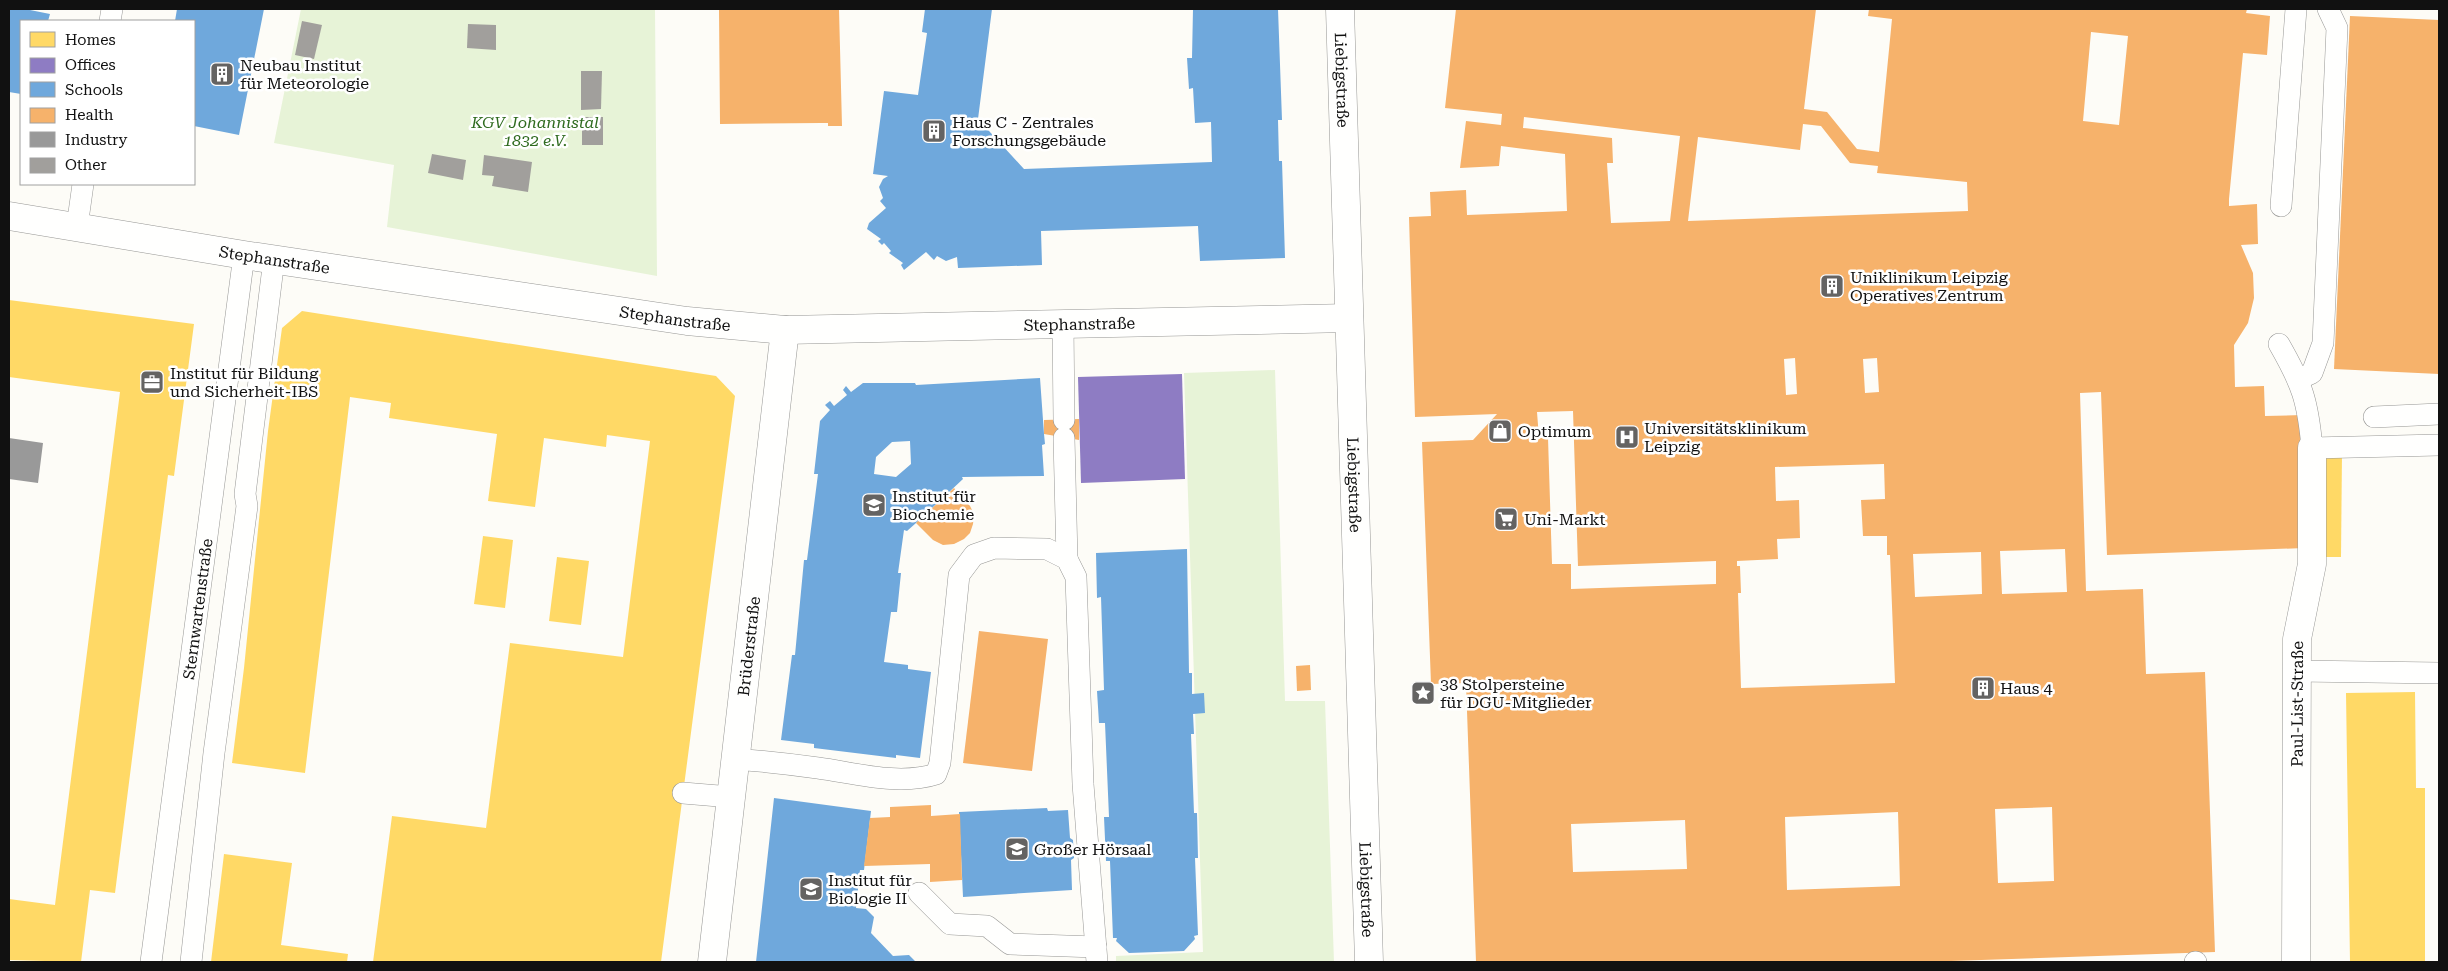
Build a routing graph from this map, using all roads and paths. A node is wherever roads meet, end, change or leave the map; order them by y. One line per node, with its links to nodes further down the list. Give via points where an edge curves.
1 (1340, 9): 10 (street, Liebigstraße)
2 (2296, 9): 5 (lane)
3 (2328, 9): 14 (lane, via 2336,28 2324,343 2312,374)
4 (83, 185): 7 (lane)
5 (2281, 206)
6 (9, 216): 7 (street, Stephanstraße)
7 (77, 227): 8 (street, Stephanstraße)
8 (244, 255): 9 (street, Stephanstraße); 27 (lane, Sternwartenstraße)
9 (274, 259): 12 (street, Stephanstraße, via 687,321); 28 (lane)
10 (1349, 318): 11 (street, Stephanstraße); 30 (street, Liebigstraße)
11 (1063, 325): 12 (street, Stephanstraße); 19 (lane)
12 (785, 330): 22 (street, Brüderstraße)
13 (2279, 344): 14 (lane)
14 (2300, 379): 18 (lane, via 2309,411)
15 (2439, 414): 16 (lane)
16 (2374, 417)
17 (2439, 445): 18 (lane)
18 (2312, 448): 20 (street, Paul-List-Straße, via 2312,564 2297,639)
19 (1067, 559): 22 (lane, via 1047,549 994,548 974,555 959,575 940,763 936,774 920,780 888,778); 26 (lane, via 1076,577 1083,784)
20 (2298, 671): 21 (lane); 31 (street, Paul-List-Straße)
21 (2439, 672)
22 (734, 759): 24 (street, Brüderstraße)
23 (683, 793): 24 (lane)
24 (730, 797): 29 (street, Brüderstraße)
25 (919, 893): 26 (lane, via 950,924 987,926 1010,944)
26 (1096, 955)
27 (151, 962)
28 (191, 962)
29 (712, 962)
30 (1369, 962)
31 (2296, 962)

